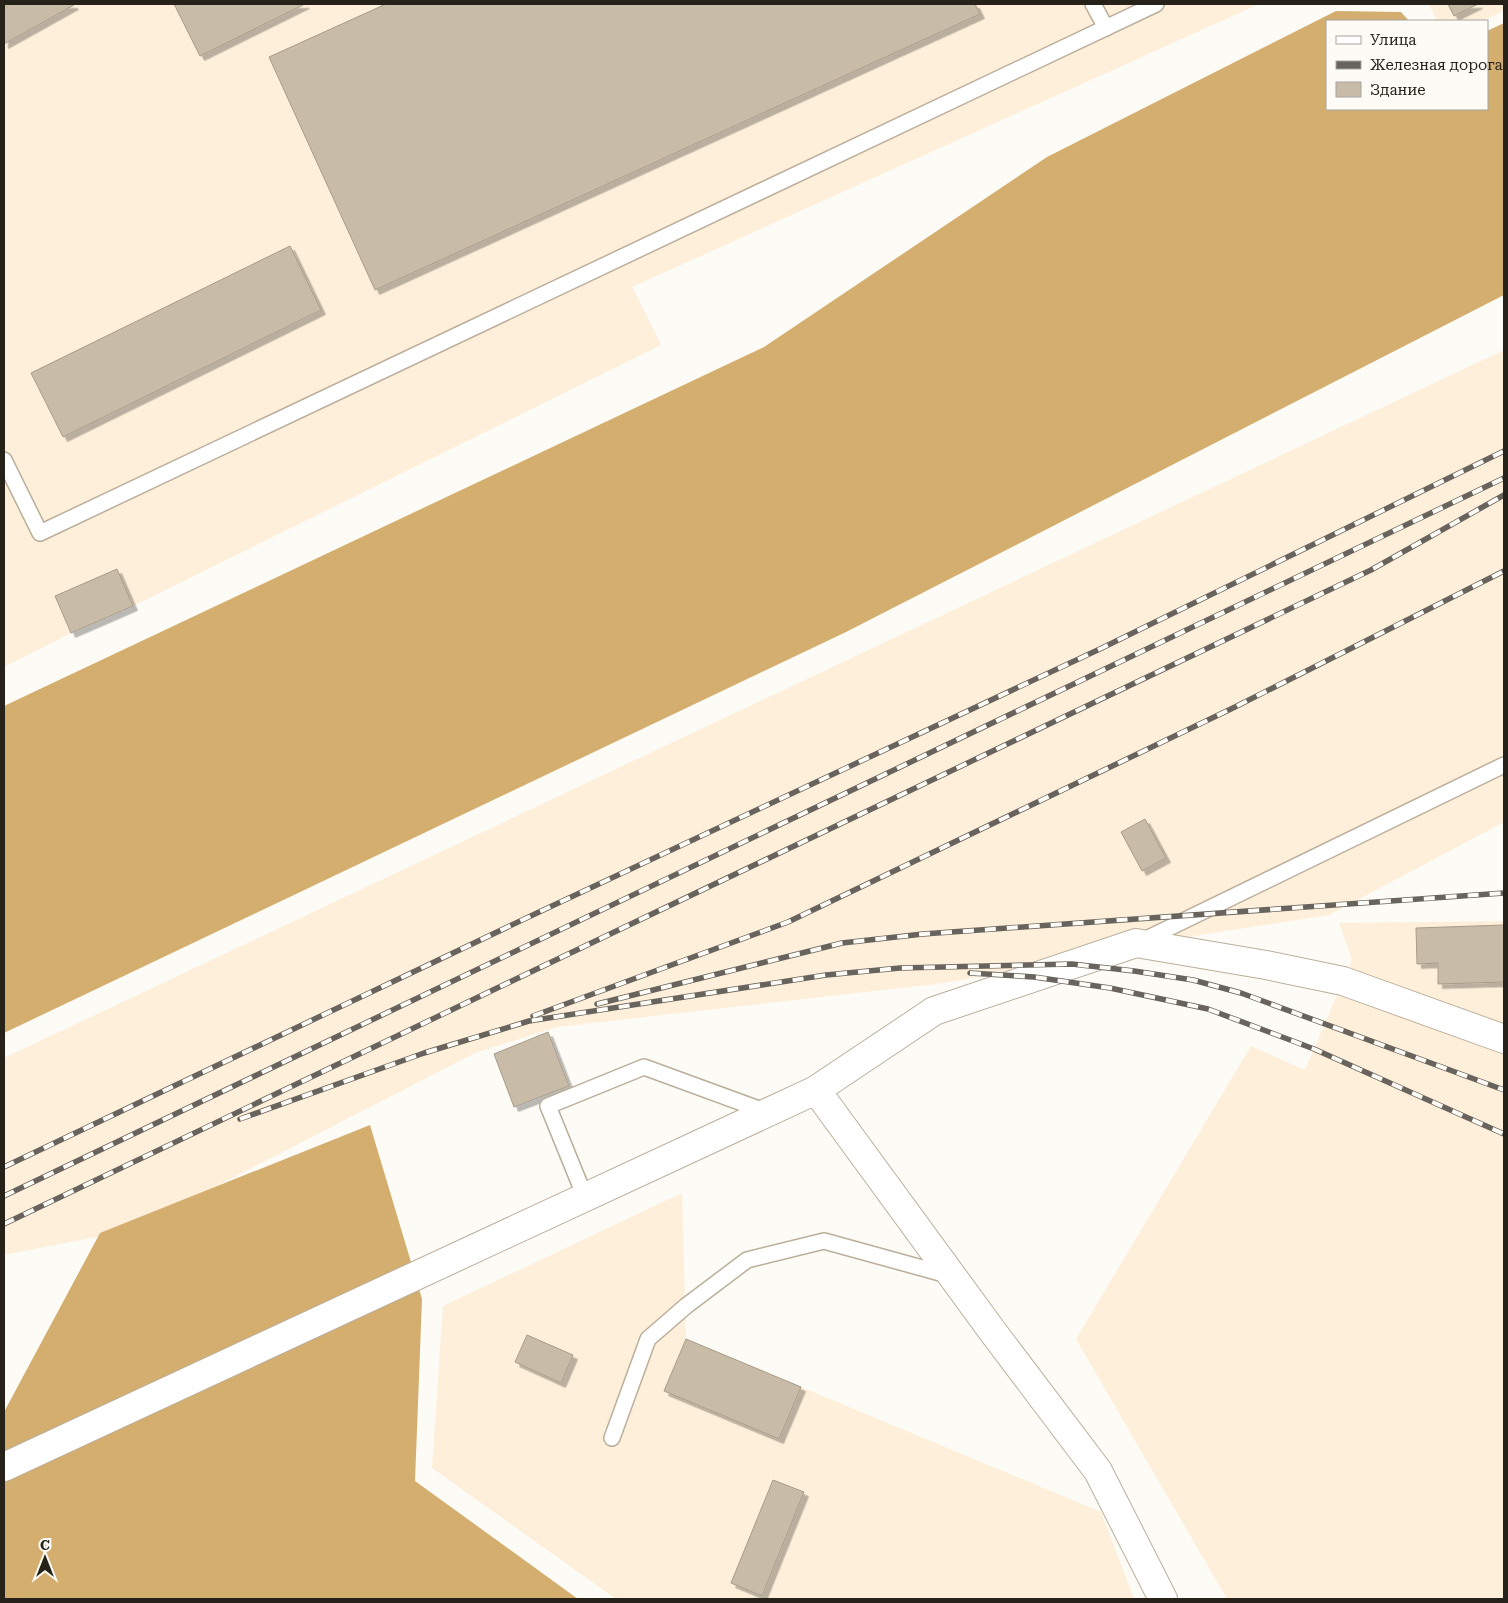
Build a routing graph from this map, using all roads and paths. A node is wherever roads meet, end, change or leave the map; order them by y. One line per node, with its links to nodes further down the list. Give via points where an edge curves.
1 (1093, 4): 3 (lane)
2 (1156, 4): 3 (lane)
3 (1106, 28): 4 (lane, via 40,533)
4 (4, 460)
5 (1504, 766): 6 (lane)
6 (1136, 943): 7 (street, via 1343,981); 8 (street, via 934,1011)
7 (1504, 1040)
8 (816, 1090): 9 (street); 11 (street)
9 (768, 1112): 10 (street); 10 (lane, via 644,1067 548,1106)
10 (585, 1197): 13 (street)
11 (952, 1277): 12 (lane, via 824,1241 747,1260 648,1339); 14 (street, via 1098,1471)
12 (612, 1438)
13 (4, 1467)
14 (1163, 1599)

